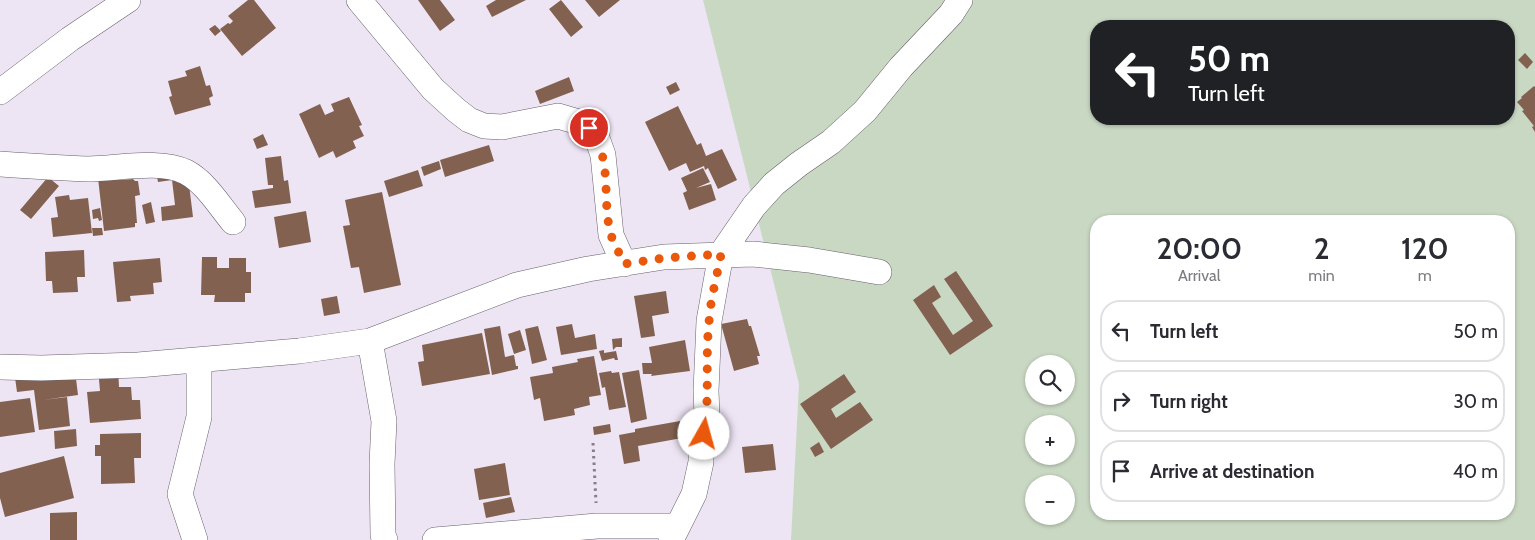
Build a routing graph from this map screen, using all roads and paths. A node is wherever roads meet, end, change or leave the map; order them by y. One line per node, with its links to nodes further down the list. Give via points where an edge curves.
1 (128, 0): 4 (street, via 70,38)
2 (359, 0): 8 (street, via 433,89 465,118 480,125 502,127 558,116 589,128 603,154 611,235)
3 (960, 0): 7 (street, via 865,110 831,142 774,184 754,206)
4 (0, 92)
5 (0, 164): 6 (street, via 88,169 172,167 192,175)
6 (233, 222)
7 (721, 254): 8 (street); 9 (street, via 809,260); 15 (street, via 709,321 707,416 701,462 694,494)
8 (624, 264): 10 (street, via 517,285)
9 (879, 272)
10 (370, 341): 11 (street); 17 (street, via 384,420)
11 (199, 360): 12 (street, via 138,365); 16 (street, via 199,417 180,494)
12 (0, 367)
13 (593, 443): 14 (path)
14 (597, 526): 15 (street); 18 (street)
15 (674, 533)
16 (195, 540)
17 (385, 540)
18 (435, 540)

